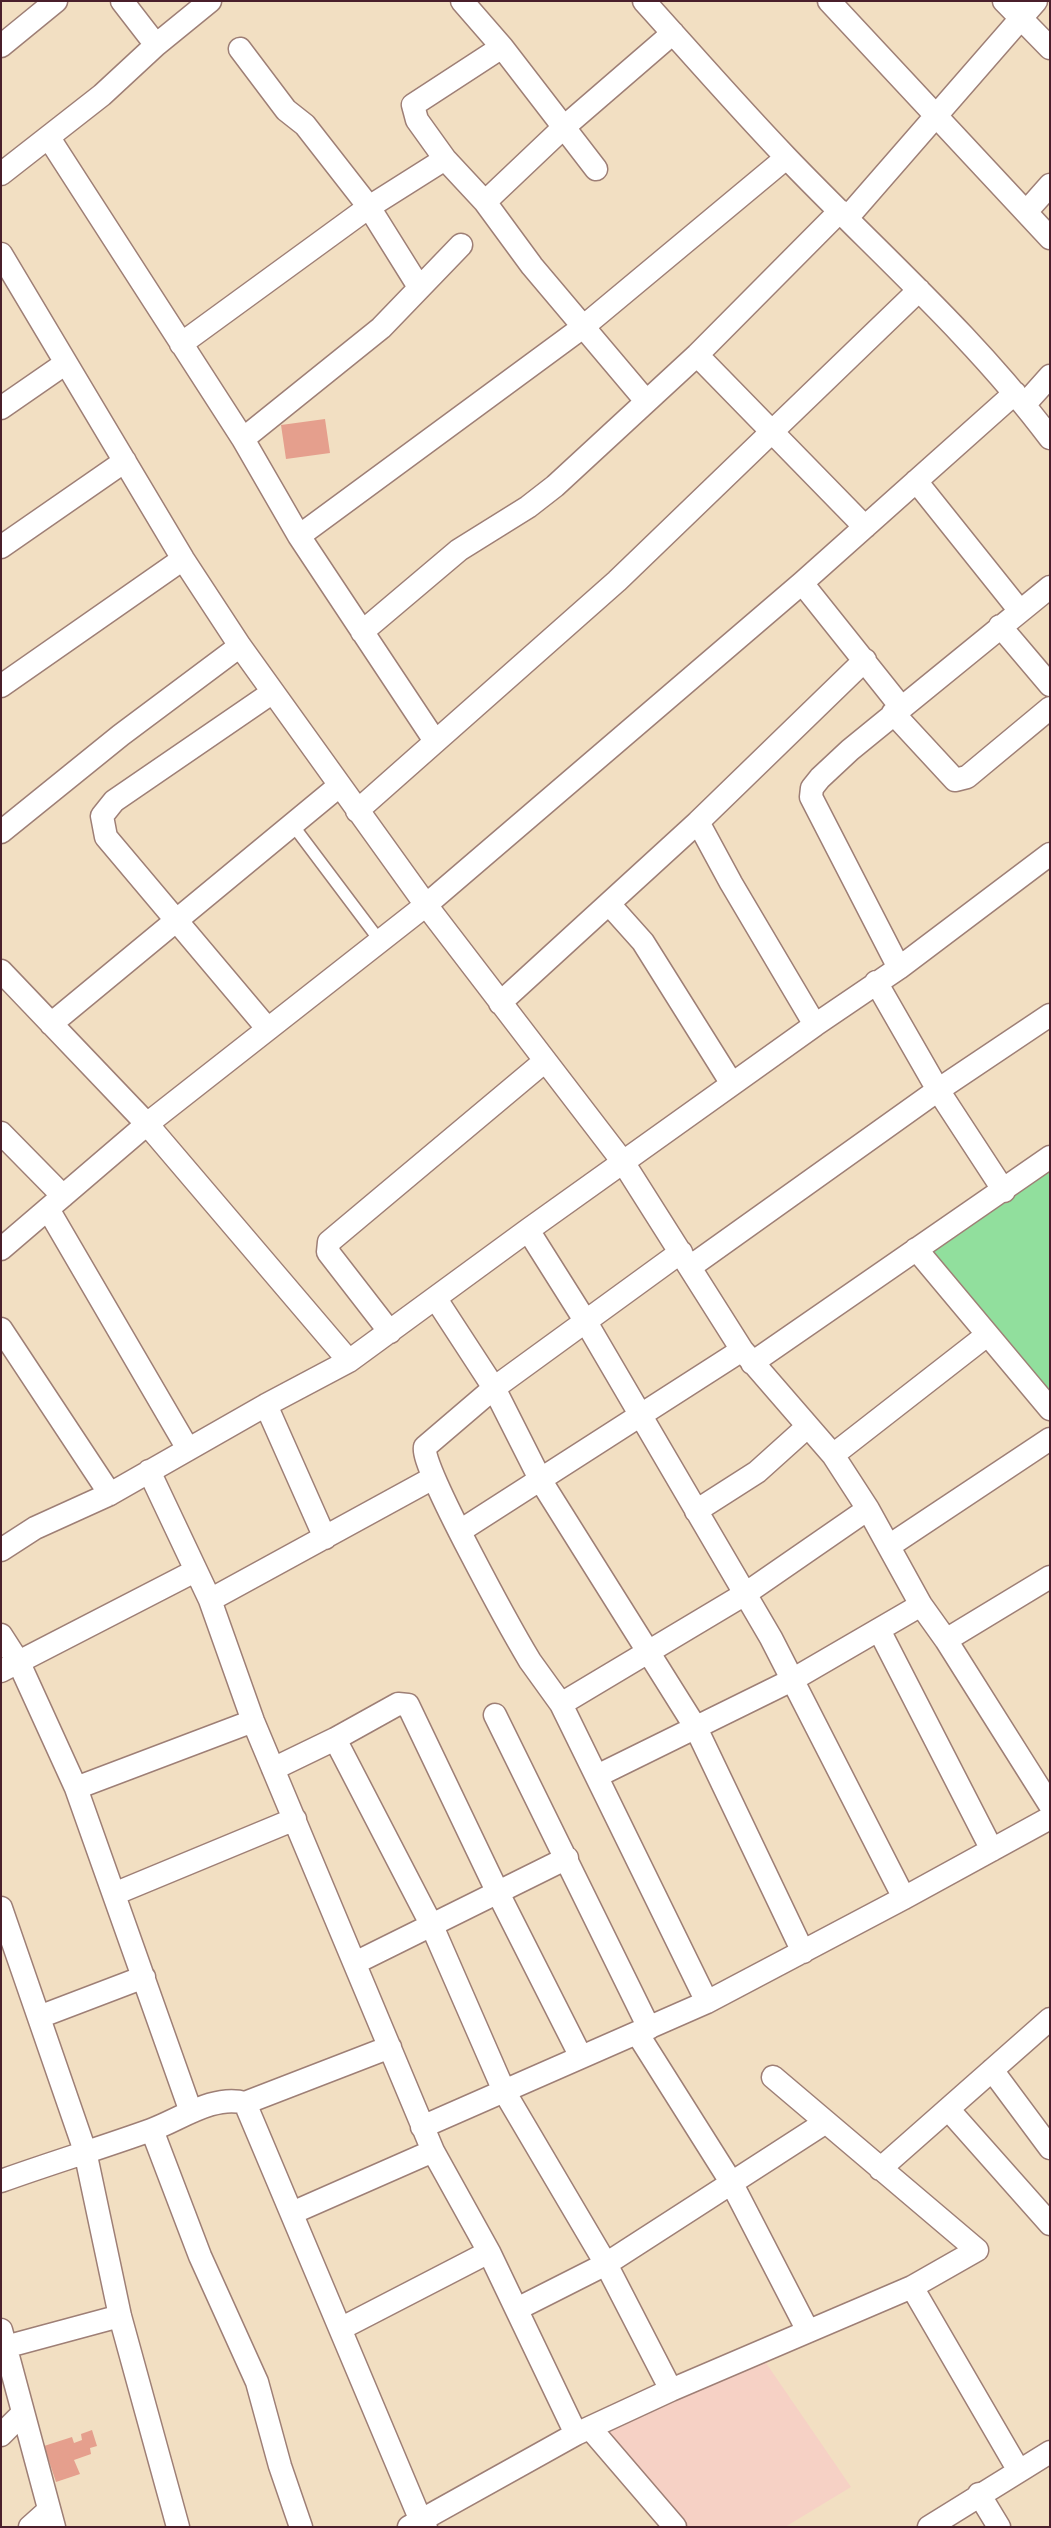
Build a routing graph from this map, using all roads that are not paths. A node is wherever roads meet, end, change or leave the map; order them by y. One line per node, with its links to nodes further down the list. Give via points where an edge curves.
1 (56, 1): 12 (street)
2 (122, 1): 11 (street)
3 (210, 1): 11 (street)
4 (462, 1): 13 (street)
5 (644, 1): 10 (street)
6 (828, 1): 16 (street)
7 (1004, 1): 9 (street)
8 (1036, 1): 9 (street)
9 (1021, 19): 14 (street); 16 (street)
10 (673, 33): 17 (street); 19 (street)
11 (156, 45): 18 (street)
12 (1, 46)
13 (502, 47): 17 (street); 20 (street, via 413,106 417,120)
14 (1050, 48)
15 (240, 49): 25 (street, via 286,110 305,125)
16 (936, 116): 26 (street); 27 (street)
17 (563, 128): 21 (street); 24 (street)
18 (49, 138): 22 (street); 34 (street)
19 (786, 158): 27 (street); 33 (street)
20 (444, 159): 24 (street); 25 (street)
21 (596, 169)
22 (1, 174)
23 (1050, 185): 26 (street)
24 (486, 202): 33 (street, via 532,266)
25 (369, 208): 31 (street); 34 (street)
26 (1026, 212): 28 (street)
27 (844, 214): 32 (street); 35 (street)
28 (1050, 238)
29 (461, 245): 31 (street)
30 (2, 259): 36 (street)
31 (419, 288): 43 (street, via 381,328)
32 (919, 290): 38 (street); 41 (street)
33 (583, 327): 39 (street); 47 (street)
34 (181, 344): 43 (street)
35 (698, 355): 39 (street); 41 (street)
36 (66, 363): 40 (street); 44 (street)
37 (1050, 376): 38 (street)
38 (1020, 399): 42 (street); 45 (street)
39 (646, 401): 54 (street, via 554,486 528,507 459,550)
40 (1, 408)
41 (772, 432): 46 (street); 62 (street, via 617,581)
42 (1050, 438)
43 (243, 439): 47 (street)
44 (125, 461): 48 (street); 49 (street)
45 (916, 481): 46 (street); 52 (street)
46 (865, 527): 50 (street)
47 (299, 536): 54 (street)
48 (1, 547)
49 (183, 559): 55 (street); 58 (street)
50 (802, 583): 56 (street); 70 (street)
51 (1050, 587): 52 (street)
52 (1020, 611): 53 (street)
53 (1000, 626): 57 (street); 61 (street)
54 (362, 632): 62 (street)
55 (240, 646): 59 (street); 67 (street, via 121,735)
56 (865, 660): 61 (street); 65 (street)
57 (1050, 685)
58 (1, 686)
59 (273, 692): 63 (street); 71 (street, via 114,801 102,816 106,837)
60 (1050, 708): 61 (street, via 968,777 955,780)
61 (898, 710): 73 (street, via 820,778 812,788 811,797)
62 (435, 741): 64 (street)
63 (339, 786): 64 (street); 66 (street)
64 (357, 811): 70 (street)
65 (698, 822): 69 (street); 79 (street)
66 (292, 824): 71 (street); 72 (lane)
67 (1, 832)
68 (1050, 854): 73 (street)
69 (609, 904): 76 (street); 82 (street, via 642,942)
70 (426, 905): 72 (street); 76 (street)
71 (176, 921): 78 (street); 80 (street)
72 (380, 941): 80 (street)
73 (899, 968): 75 (street)
74 (1, 971): 78 (street)
75 (876, 982): 79 (street); 83 (street)
76 (500, 1003): 81 (street)
77 (1050, 1015): 83 (street)
78 (51, 1024): 84 (street)
79 (815, 1025): 82 (street)
80 (267, 1028): 84 (street)
81 (545, 1061): 87 (street); 97 (street, via 329,1242 328,1252)
82 (732, 1084): 87 (street)
83 (938, 1090): 88 (street); 93 (street)
84 (148, 1124): 89 (street); 100 (street)
85 (1, 1133): 89 (street)
86 (1050, 1157): 88 (street)
87 (623, 1162): 90 (street); 93 (street)
88 (1004, 1191): 92 (street)
89 (55, 1202): 91 (street); 107 (street)
90 (528, 1230): 94 (street); 95 (street)
91 (1, 1249)
92 (916, 1249): 98 (street); 99 (street)
93 (685, 1260): 95 (street); 99 (street)
94 (436, 1299): 97 (street); 101 (street)
95 (586, 1322): 101 (street); 104 (street)
96 (1, 1330): 112 (street)
97 (390, 1332): 100 (street)
98 (987, 1335): 103 (street); 108 (street)
99 (747, 1357): 104 (street); 105 (street)
100 (349, 1362): 102 (street)
101 (494, 1388): 110 (street, via 425,1448 424,1457); 111 (street)
102 (266, 1405): 107 (street); 116 (street)
103 (1050, 1409)
104 (640, 1416): 111 (street); 114 (street)
105 (807, 1427): 108 (street); 114 (street, via 757,1472)
106 (1050, 1439): 117 (street)
107 (188, 1449): 109 (street)
108 (833, 1455): 113 (street)
109 (150, 1471): 112 (street); 119 (street)
110 (433, 1478): 115 (street); 116 (street)
111 (541, 1481): 115 (street); 127 (street)
112 (110, 1494): 118 (street, via 35,1528)
113 (868, 1509): 117 (street); 121 (street)
114 (696, 1511): 121 (street)
115 (460, 1530): 130 (street, via 530,1660)
116 (325, 1538): 122 (street)
117 (888, 1546): 123 (street)
118 (2, 1549)
119 (195, 1571): 122 (street); 128 (street)
120 (1046, 1587): 126 (street)
121 (745, 1594): 127 (street); 129 (street)
122 (210, 1600): 132 (street)
123 (921, 1605): 124 (street); 126 (street)
124 (879, 1630): 129 (street); 141 (street)
125 (1, 1635): 128 (street)
126 (946, 1640): 138 (street)
127 (647, 1651): 130 (street); 133 (street)
128 (10, 1667): 137 (street)
129 (792, 1680): 133 (street); 145 (street)
130 (562, 1704): 136 (street)
131 (495, 1714): 142 (street)
132 (253, 1721): 135 (street); 137 (street)
133 (696, 1728): 136 (street); 148 (street)
134 (335, 1739): 135 (street); 143 (street, via 398,1704 408,1705); 147 (street)
135 (273, 1768): 140 (street)
136 (597, 1776): 151 (street)
137 (76, 1788): 144 (street)
138 (1050, 1805)
139 (1050, 1818): 141 (street)
140 (294, 1819): 144 (street); 149 (street)
141 (992, 1850): 145 (street)
142 (567, 1858): 143 (street); 154 (street)
143 (498, 1893): 147 (street); 156 (street)
144 (114, 1894): 150 (street)
145 (904, 1898): 148 (street)
146 (1, 1908): 152 (street)
147 (432, 1926): 149 (street); 159 (street)
148 (802, 1952): 151 (street)
149 (355, 1962): 155 (street)
150 (144, 1977): 152 (street); 162 (street)
151 (706, 2002): 154 (street)
152 (39, 2017): 167 (street)
153 (1050, 2019): 157 (street)
154 (643, 2031): 156 (street); 171 (street)
155 (390, 2047): 160 (street); 164 (street)
156 (581, 2057): 159 (street)
157 (992, 2070): 161 (street); 166 (street)
158 (774, 2077): 163 (street)
159 (504, 2091): 164 (street); 175 (street)
160 (245, 2103): 162 (street, via 236,2100 223,2102); 172 (street)
161 (948, 2109): 169 (street); 173 (street)
162 (191, 2112): 165 (street)
163 (826, 2122): 169 (street); 171 (street)
164 (422, 2127): 168 (street)
165 (152, 2130): 167 (street); 193 (street, via 200,2256 257,2382)
166 (1050, 2148)
167 (85, 2151): 170 (street); 178 (street)
168 (433, 2151): 172 (street); 174 (street)
169 (880, 2169): 176 (street, via 977,2250)
170 (1, 2181)
171 (731, 2182): 175 (street); 180 (street)
172 (292, 2213): 179 (street)
173 (1050, 2224)
174 (490, 2252): 177 (street); 179 (street)
175 (606, 2264): 177 (street); 182 (street)
176 (912, 2287): 180 (street); 187 (street)
177 (517, 2309): 184 (street)
178 (120, 2316): 181 (street); 192 (street)
179 (342, 2328): 190 (street)
180 (808, 2332): 182 (street)
181 (3, 2339): 183 (street)
182 (670, 2390): 184 (street)
183 (22, 2414): 185 (street); 189 (street)
184 (583, 2431): 190 (street); 194 (street)
185 (1, 2435)
186 (1050, 2452): 187 (street)
187 (1019, 2471): 188 (street)
188 (979, 2494): 195 (street); 196 (street)
189 (52, 2518): 191 (street)
190 (419, 2525)
191 (30, 2527)
192 (178, 2527)
193 (301, 2527)
194 (675, 2527)
195 (928, 2527)
196 (999, 2527)

